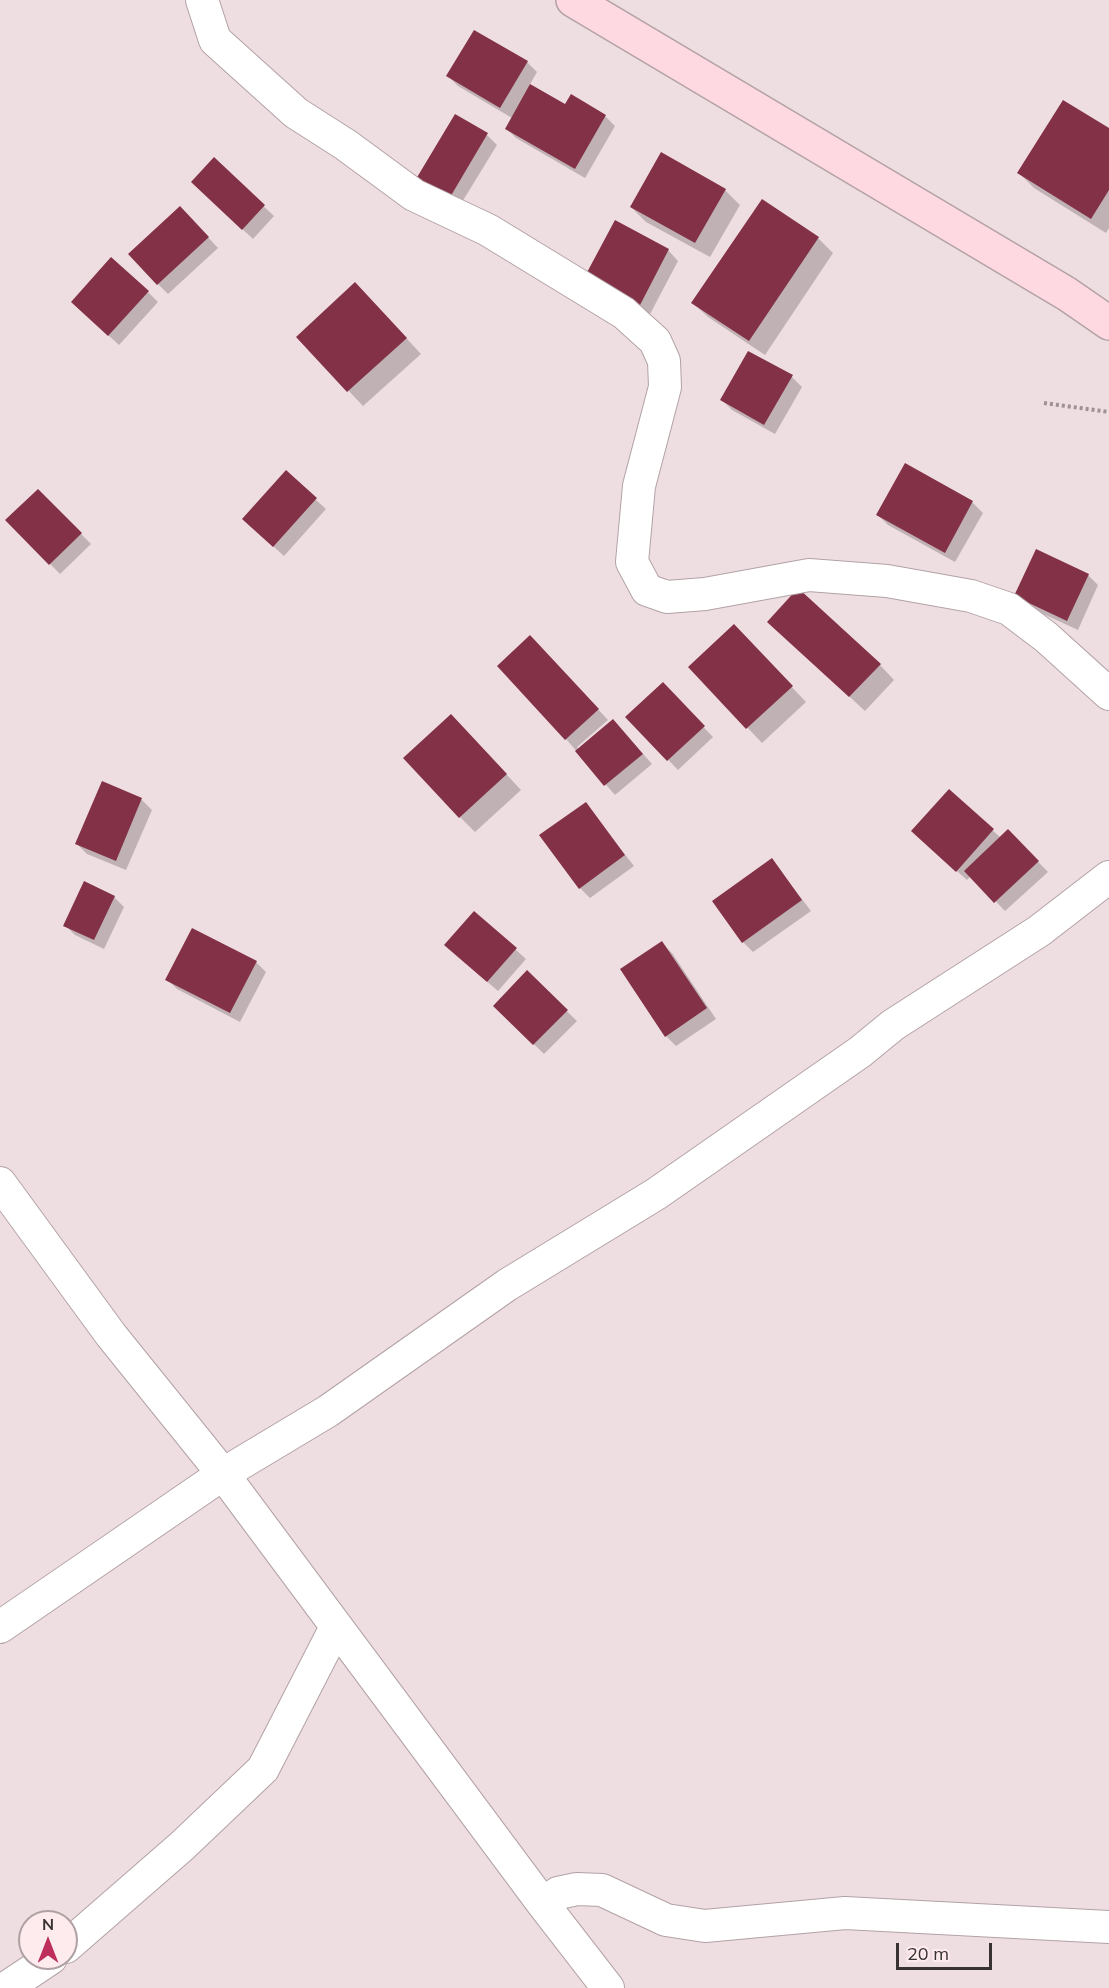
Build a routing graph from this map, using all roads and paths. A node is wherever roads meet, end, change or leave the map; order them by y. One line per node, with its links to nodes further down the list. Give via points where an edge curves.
1 (202, 0): 6 (street, via 215,40 296,112 414,195 488,230 624,313 655,341 664,361 665,387 639,486 632,562 647,590 667,597 705,594 809,575 887,581 971,596 1009,609)
2 (573, 0): 3 (street, via 1067,294)
3 (1109, 323)
4 (1044, 403): 5 (path)
5 (1109, 412)
6 (1109, 694)
7 (1109, 877): 9 (street, via 1039,932 893,1025 656,1194 507,1285 328,1411)
8 (0, 1183): 9 (street, via 111,1335)
9 (223, 1474): 10 (street); 11 (street)
10 (0, 1627)
11 (336, 1627): 12 (street); 14 (street, via 263,1769)
12 (543, 1904): 13 (street, via 558,1893 602,1890 666,1920 705,1926 845,1913); 17 (street)
13 (1109, 1927)
14 (78, 1937)
15 (33, 1970): 16 (street)
16 (6, 1988)
17 (608, 1988)

